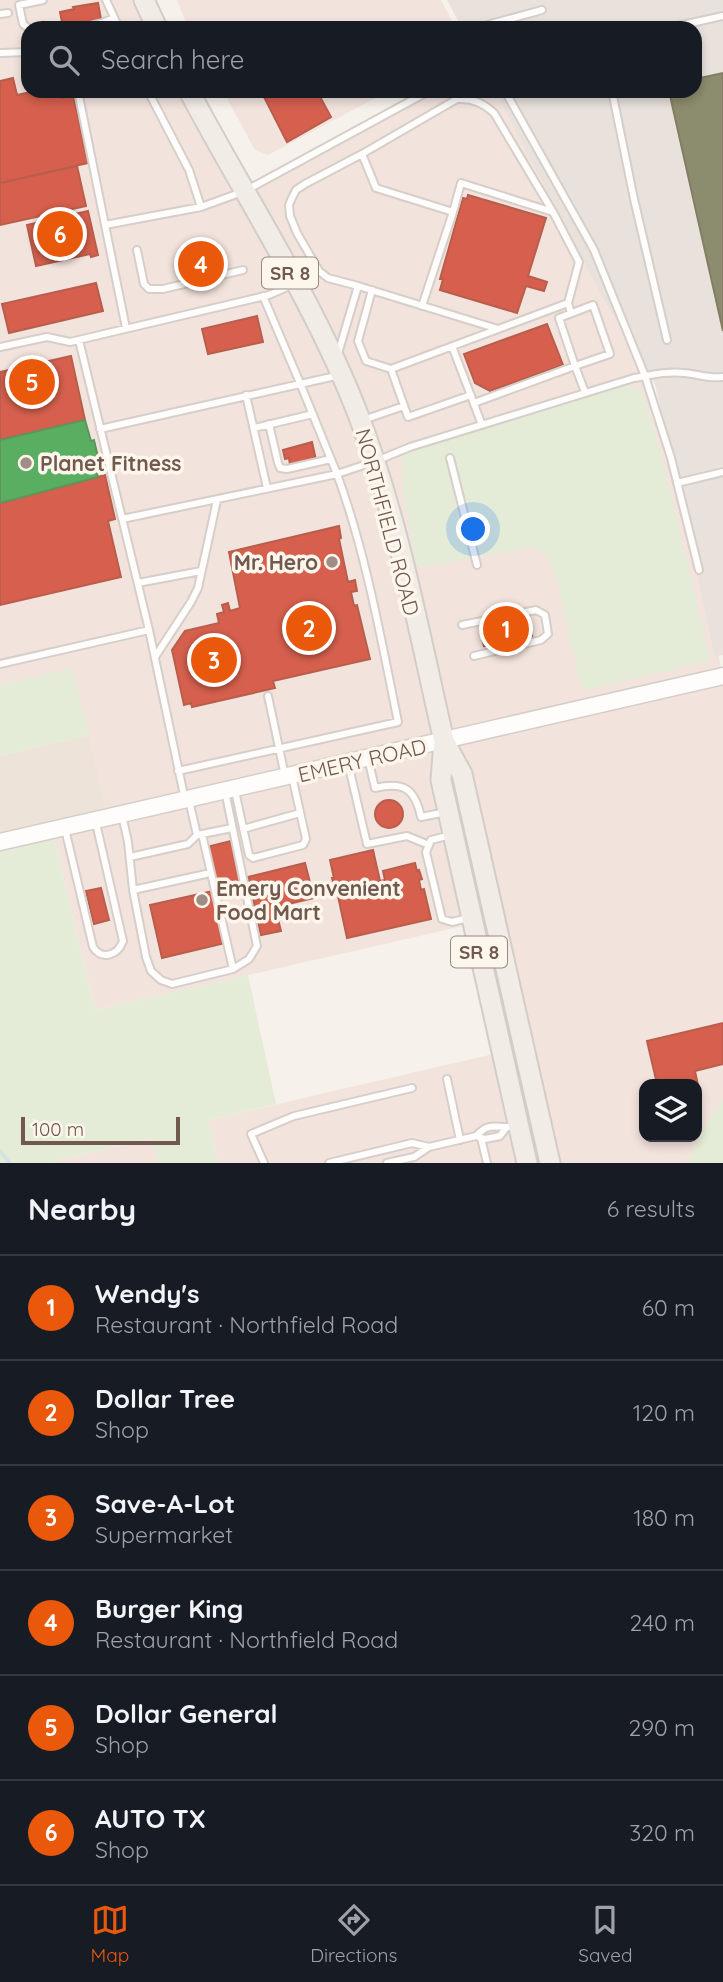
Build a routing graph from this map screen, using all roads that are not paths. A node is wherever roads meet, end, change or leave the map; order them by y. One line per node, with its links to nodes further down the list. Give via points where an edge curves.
1 (43, 0): 4 (lane)
2 (106, 0): 9 (lane)
3 (144, 0): 13 (main road)
4 (19, 3): 10 (lane)
5 (542, 10): 14 (lane)
6 (8, 13): 7 (lane)
7 (0, 14)
8 (723, 16): 15 (lane)
9 (114, 18): 11 (lane); 12 (lane)
10 (22, 21)
11 (107, 21)
12 (116, 21)
13 (153, 21)
14 (502, 21)
15 (700, 21)
16 (21, 52): 17 (lane)
17 (0, 54)
18 (79, 98): 29 (lane)
19 (152, 98): 26 (lane, via 189,170)
20 (193, 98): 25 (main road, NORTHFIELD ROAD / SR 8)
21 (416, 98): 25 (lane)
22 (510, 98): 48 (lane, via 594,250)
23 (613, 98): 42 (lane)
24 (362, 154): 27 (lane, via 376,188); 28 (lane, via 457,99 476,101 494,113); 33 (lane, via 296,190 289,205 297,233 319,271)
25 (245, 191): 26 (lane); 32 (main road, NORTHFIELD ROAD / SR 8)
26 (201, 207): 29 (lane)
27 (453, 212): 28 (lane, via 461,183); 37 (lane)
28 (554, 212): 36 (lane, via 579,262)
29 (105, 225): 39 (lane)
30 (137, 250): 31 (lane, via 149,289)
31 (243, 270)
32 (295, 283): 35 (lane); 46 (main road, NORTHFIELD ROAD / SR 8)
33 (358, 286): 34 (lane); 46 (lane)
34 (372, 290): 37 (lane); 47 (lane, via 358,341 366,361)
35 (263, 296): 39 (lane); 50 (lane)
36 (568, 303): 38 (lane); 40 (lane)
37 (422, 306): 40 (lane)
38 (572, 313): 45 (lane, via 559,317); 45 (lane, via 593,305 610,354)
39 (126, 328): 41 (lane)
40 (498, 329): 43 (lane)
41 (79, 340): 44 (lane, via 47,337); 61 (lane)
42 (667, 340)
43 (452, 346): 47 (lane); 53 (lane)
44 (0, 347)
45 (575, 366): 51 (lane); 54 (lane)
46 (339, 368): 50 (lane); 57 (main road, NORTHFIELD ROAD / SR 8)
47 (391, 369): 55 (lane)
48 (645, 376): 49 (lane, via 668,372); 51 (lane); 67 (lane)
49 (723, 377)
50 (300, 383): 52 (lane); 56 (lane)
51 (585, 392): 59 (lane)
52 (246, 395): 60 (lane); 61 (lane)
53 (471, 395): 54 (lane); 55 (lane, via 408,417)
54 (474, 403): 59 (lane)
55 (404, 406): 57 (lane)
56 (313, 414): 58 (lane); 63 (lane)
57 (360, 421): 64 (main road, NORTHFIELD ROAD / SR 8)
58 (269, 424): 60 (lane); 63 (lane, via 280,468)
59 (482, 425): 64 (lane)
60 (254, 428): 68 (lane)
61 (100, 429): 70 (lane)
62 (450, 458): 71 (lane)
63 (331, 459): 66 (lane)
64 (376, 461): 66 (lane); 82 (main road, NORTHFIELD ROAD / SR 8)
65 (723, 472): 67 (lane)
66 (337, 474): 68 (lane); 83 (lane, via 355,530 398,722)
67 (677, 483): 72 (lane)
68 (267, 488): 69 (lane)
69 (217, 500): 70 (lane); 73 (lane)
70 (122, 519): 74 (lane)
71 (477, 565)
72 (699, 570)
73 (201, 571): 74 (lane); 78 (lane, via 191,602)
74 (138, 583): 76 (lane)
75 (462, 625): 77 (lane, via 536,610 545,615 548,634 541,640)
76 (149, 630): 78 (lane); 79 (lane)
77 (474, 656)
78 (155, 657): 86 (lane)
79 (0, 664)
80 (723, 676): 82 (main road, EMERY ROAD)
81 (268, 696): 83 (lane)
82 (444, 741): 84 (main road, EMERY ROAD); 90 (main road, NORTHFIELD ROAD / SR 8, via 441,779); 104 (main road, NORTHFIELD ROAD / SR 8, via 462,775)
83 (278, 747): 86 (lane); 87 (lane)
84 (368, 758): 85 (main road, EMERY ROAD); 90 (lane, via 375,788 398,786 411,792 421,817)
85 (348, 763): 87 (main road, EMERY ROAD); 100 (lane, via 367,844 407,836)
86 (178, 771): 89 (lane)
87 (289, 777): 88 (main road, EMERY ROAD); 91 (lane)
88 (230, 790): 89 (main road, EMERY ROAD); 95 (lane); 96 (lane)
89 (187, 800): 92 (main road, EMERY ROAD); 97 (lane)
90 (448, 812): 98 (main road, NORTHFIELD ROAD / SR 8)
91 (300, 813): 96 (lane); 96 (lane, via 306,839 295,848 253,858)
92 (122, 815): 93 (main road, EMERY ROAD); 101 (lane)
93 (96, 820): 94 (main road, EMERY ROAD); 94 (lane, via 123,941 113,954 97,953 93,947)
94 (65, 827): 99 (main road, EMERY ROAD)
95 (232, 828): 97 (lane); 106 (lane, via 257,946 249,959)
96 (243, 829)
97 (200, 835): 101 (lane, via 188,844); 106 (lane)
98 (453, 835): 100 (lane, via 431,840); 105 (main road, NORTHFIELD ROAD / SR 8)
99 (0, 842)
100 (429, 845): 105 (lane, via 426,852 442,919)
101 (130, 857): 103 (lane)
102 (206, 874): 103 (lane)
103 (133, 890): 106 (lane, via 146,957 160,980 172,984)
104 (495, 918): 105 (main road); 109 (main road, NORTHFIELD ROAD / SR 8)
105 (472, 921): 110 (main road, NORTHFIELD ROAD / SR 8)
106 (233, 969)
107 (447, 1079): 112 (lane)
108 (412, 1088): 114 (lane, via 294,1116 251,1134)
109 (540, 1120): 110 (main road); 119 (main road, NORTHFIELD ROAD / SR 8)
110 (512, 1127): 111 (lane, via 500,1136); 111 (lane, via 496,1125 483,1129); 118 (main road, NORTHFIELD ROAD / SR 8)
111 (479, 1137): 112 (lane); 117 (lane)
112 (460, 1140): 113 (lane)
113 (429, 1147): 115 (lane, via 412,1143); 116 (lane, via 414,1157)
114 (264, 1163)
115 (329, 1163)
116 (387, 1163)
117 (487, 1163)
118 (527, 1163)
119 (550, 1163)

